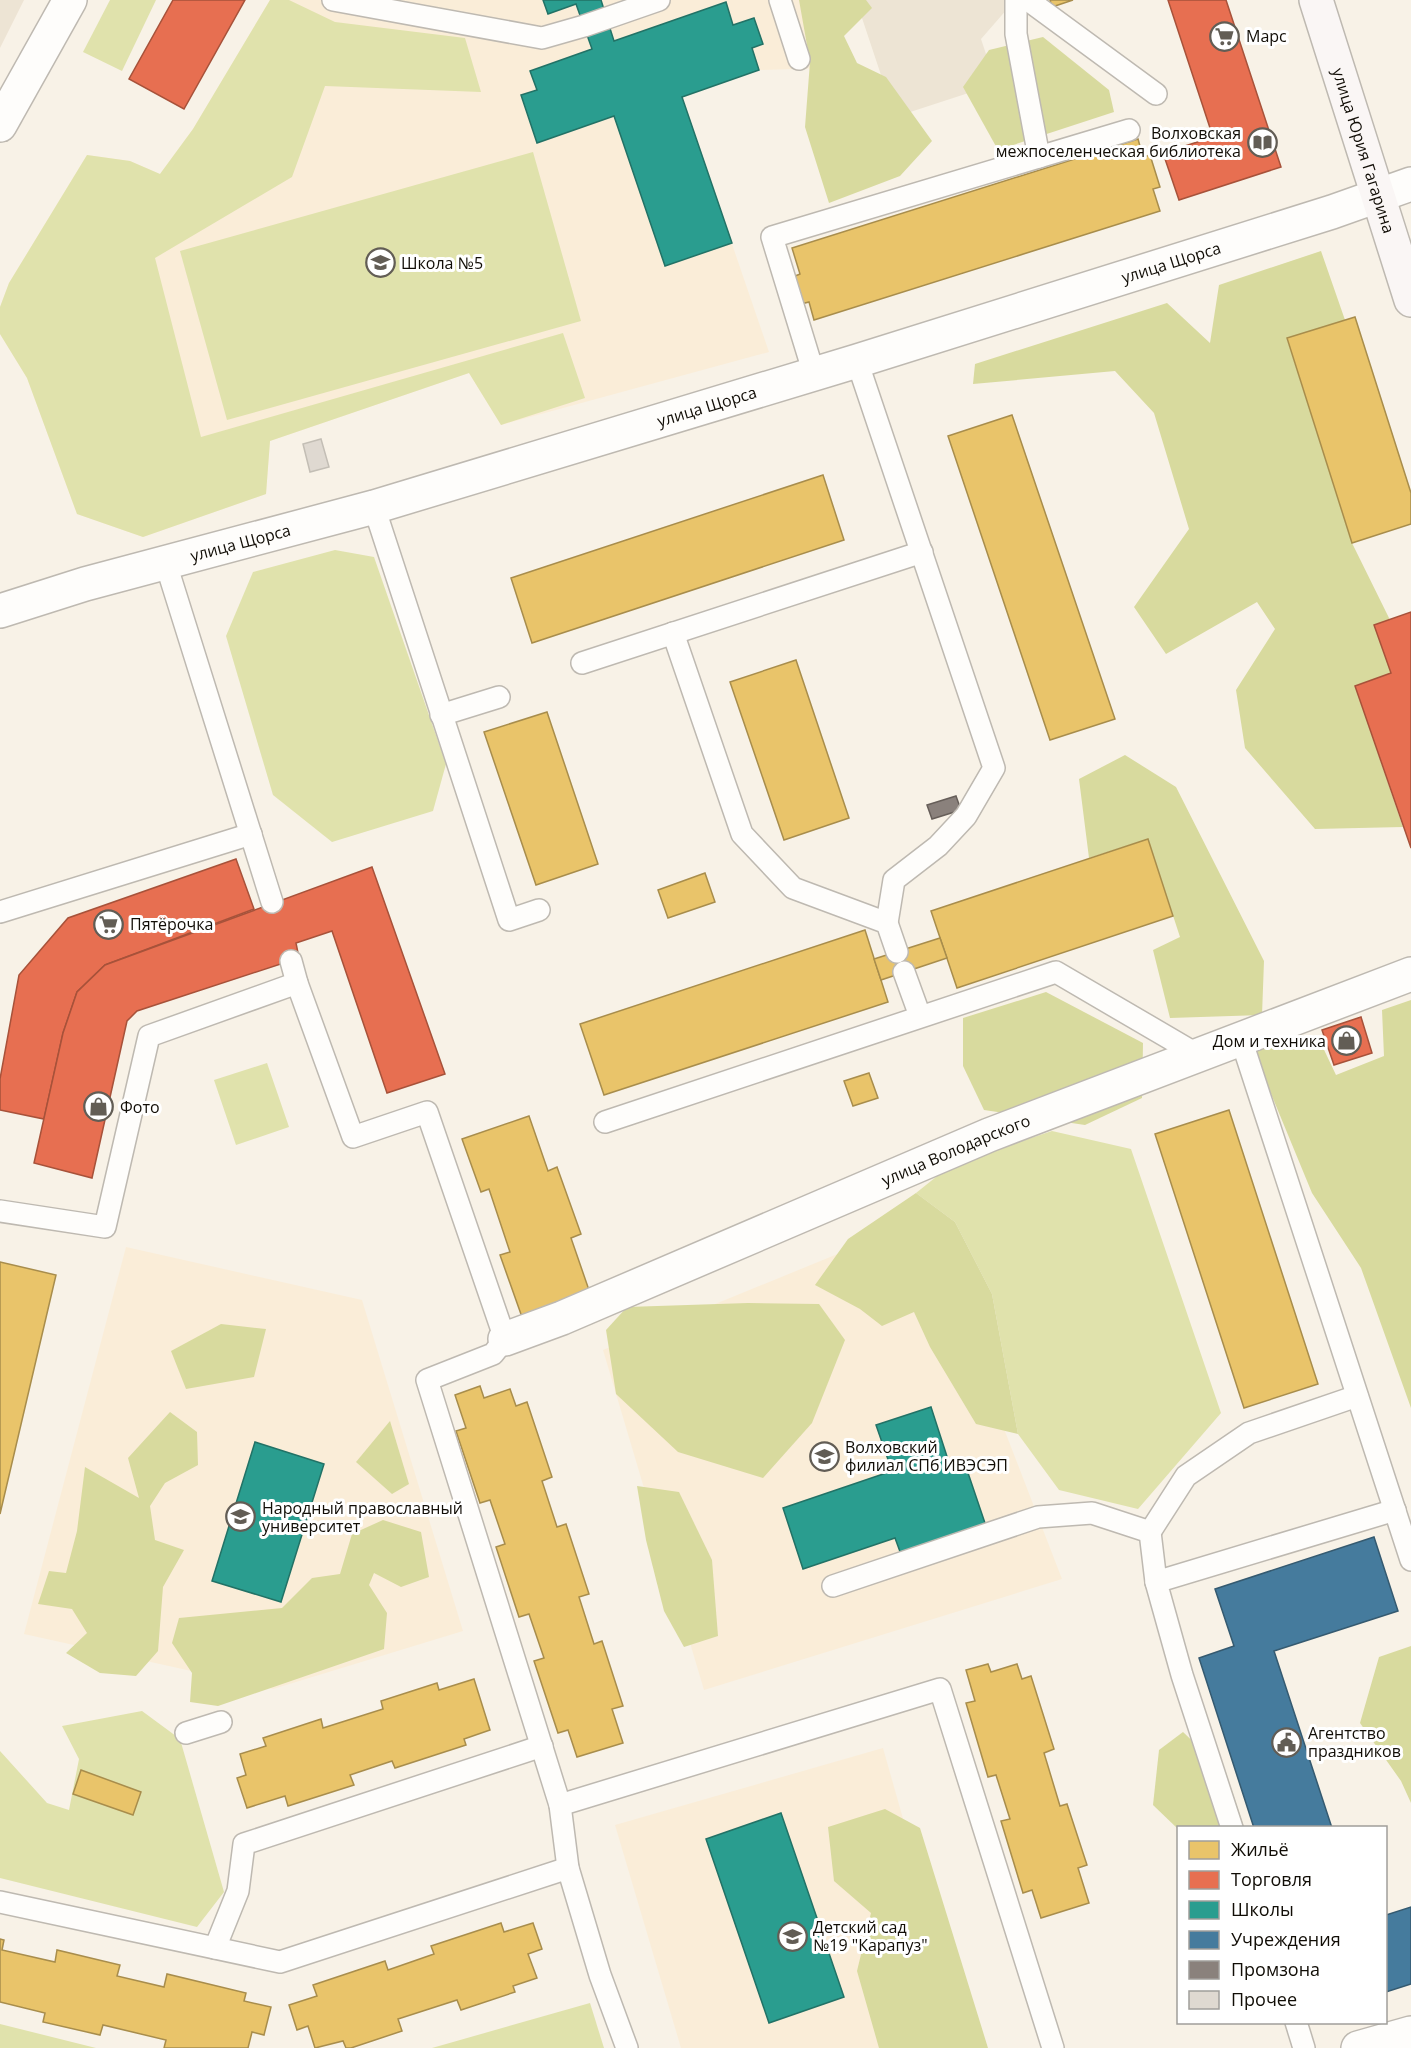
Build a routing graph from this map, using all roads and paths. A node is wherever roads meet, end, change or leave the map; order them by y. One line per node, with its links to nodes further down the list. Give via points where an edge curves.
1 (70, 0): 10 (street)
2 (333, 0): 3 (lane, via 542,38)
3 (659, 0)
4 (780, 0): 8 (lane)
5 (1016, 0): 12 (lane, via 1016,34)
6 (1029, 0): 9 (lane)
7 (1316, 0): 14 (main road, улица Юрия Гагарина)
8 (799, 59)
9 (1156, 94)
10 (0, 125)
11 (1130, 129): 12 (lane)
12 (1038, 157): 17 (lane, via 772,237)
13 (1411, 184): 14 (street, улица Щорса)
14 (1377, 197): 15 (main road, улица Юрия Гагарина); 16 (street, улица Щорса)
15 (1411, 300)
16 (857, 361): 17 (street, улица Щорса); 19 (lane)
17 (814, 374): 18 (street, улица Щорса)
18 (374, 507): 20 (street, улица Щорса); 25 (lane)
19 (922, 552): 22 (lane); 30 (lane, via 994,768 966,816 938,846 894,880)
20 (166, 564): 21 (street, улица Щорса); 26 (lane)
21 (0, 611)
22 (673, 633): 23 (lane); 30 (lane, via 742,834 793,888)
23 (582, 663)
24 (499, 697): 25 (lane)
25 (441, 715): 28 (lane, via 509,920)
26 (251, 834): 27 (lane); 29 (lane)
27 (272, 902)
28 (539, 910)
29 (0, 912)
30 (887, 923): 31 (lane)
31 (897, 952)
32 (291, 961): 35 (lane)
33 (904, 972): 36 (lane)
34 (1411, 974): 37 (street, улица Володарского)
35 (297, 983): 40 (lane, via 149,1036 105,1227); 41 (lane, via 353,1137 427,1112)
36 (920, 1016): 38 (lane, via 1056,972); 39 (lane)
37 (1241, 1039): 38 (street, улица Володарского); 42 (lane)
38 (1198, 1055): 41 (street, улица Володарского, via 989,1135)
39 (605, 1122)
40 (0, 1211)
41 (505, 1339): 50 (lane, via 493,1354 427,1380)
42 (1358, 1396): 43 (lane); 44 (lane, via 1249,1433 1186,1476)
43 (1395, 1509): 45 (lane); 46 (lane)
44 (1150, 1532): 46 (lane); 47 (lane, via 1092,1513 1038,1518)
45 (1411, 1560)
46 (1156, 1582): 52 (lane)
47 (833, 1586)
48 (221, 1722): 49 (lane)
49 (186, 1733)
50 (542, 1746): 51 (lane); 55 (lane, via 244,1844 238,1891)
51 (560, 1805): 53 (lane); 59 (lane, via 940,1689)
52 (1232, 1826)
53 (568, 1868): 55 (lane, via 280,1962); 58 (lane)
54 (0, 1902): 55 (lane)
55 (215, 1948)
56 (1297, 2024): 60 (lane)
57 (1411, 2033): 61 (street)
58 (627, 2048)
59 (1053, 2048)
60 (1304, 2048)
61 (1358, 2048)

